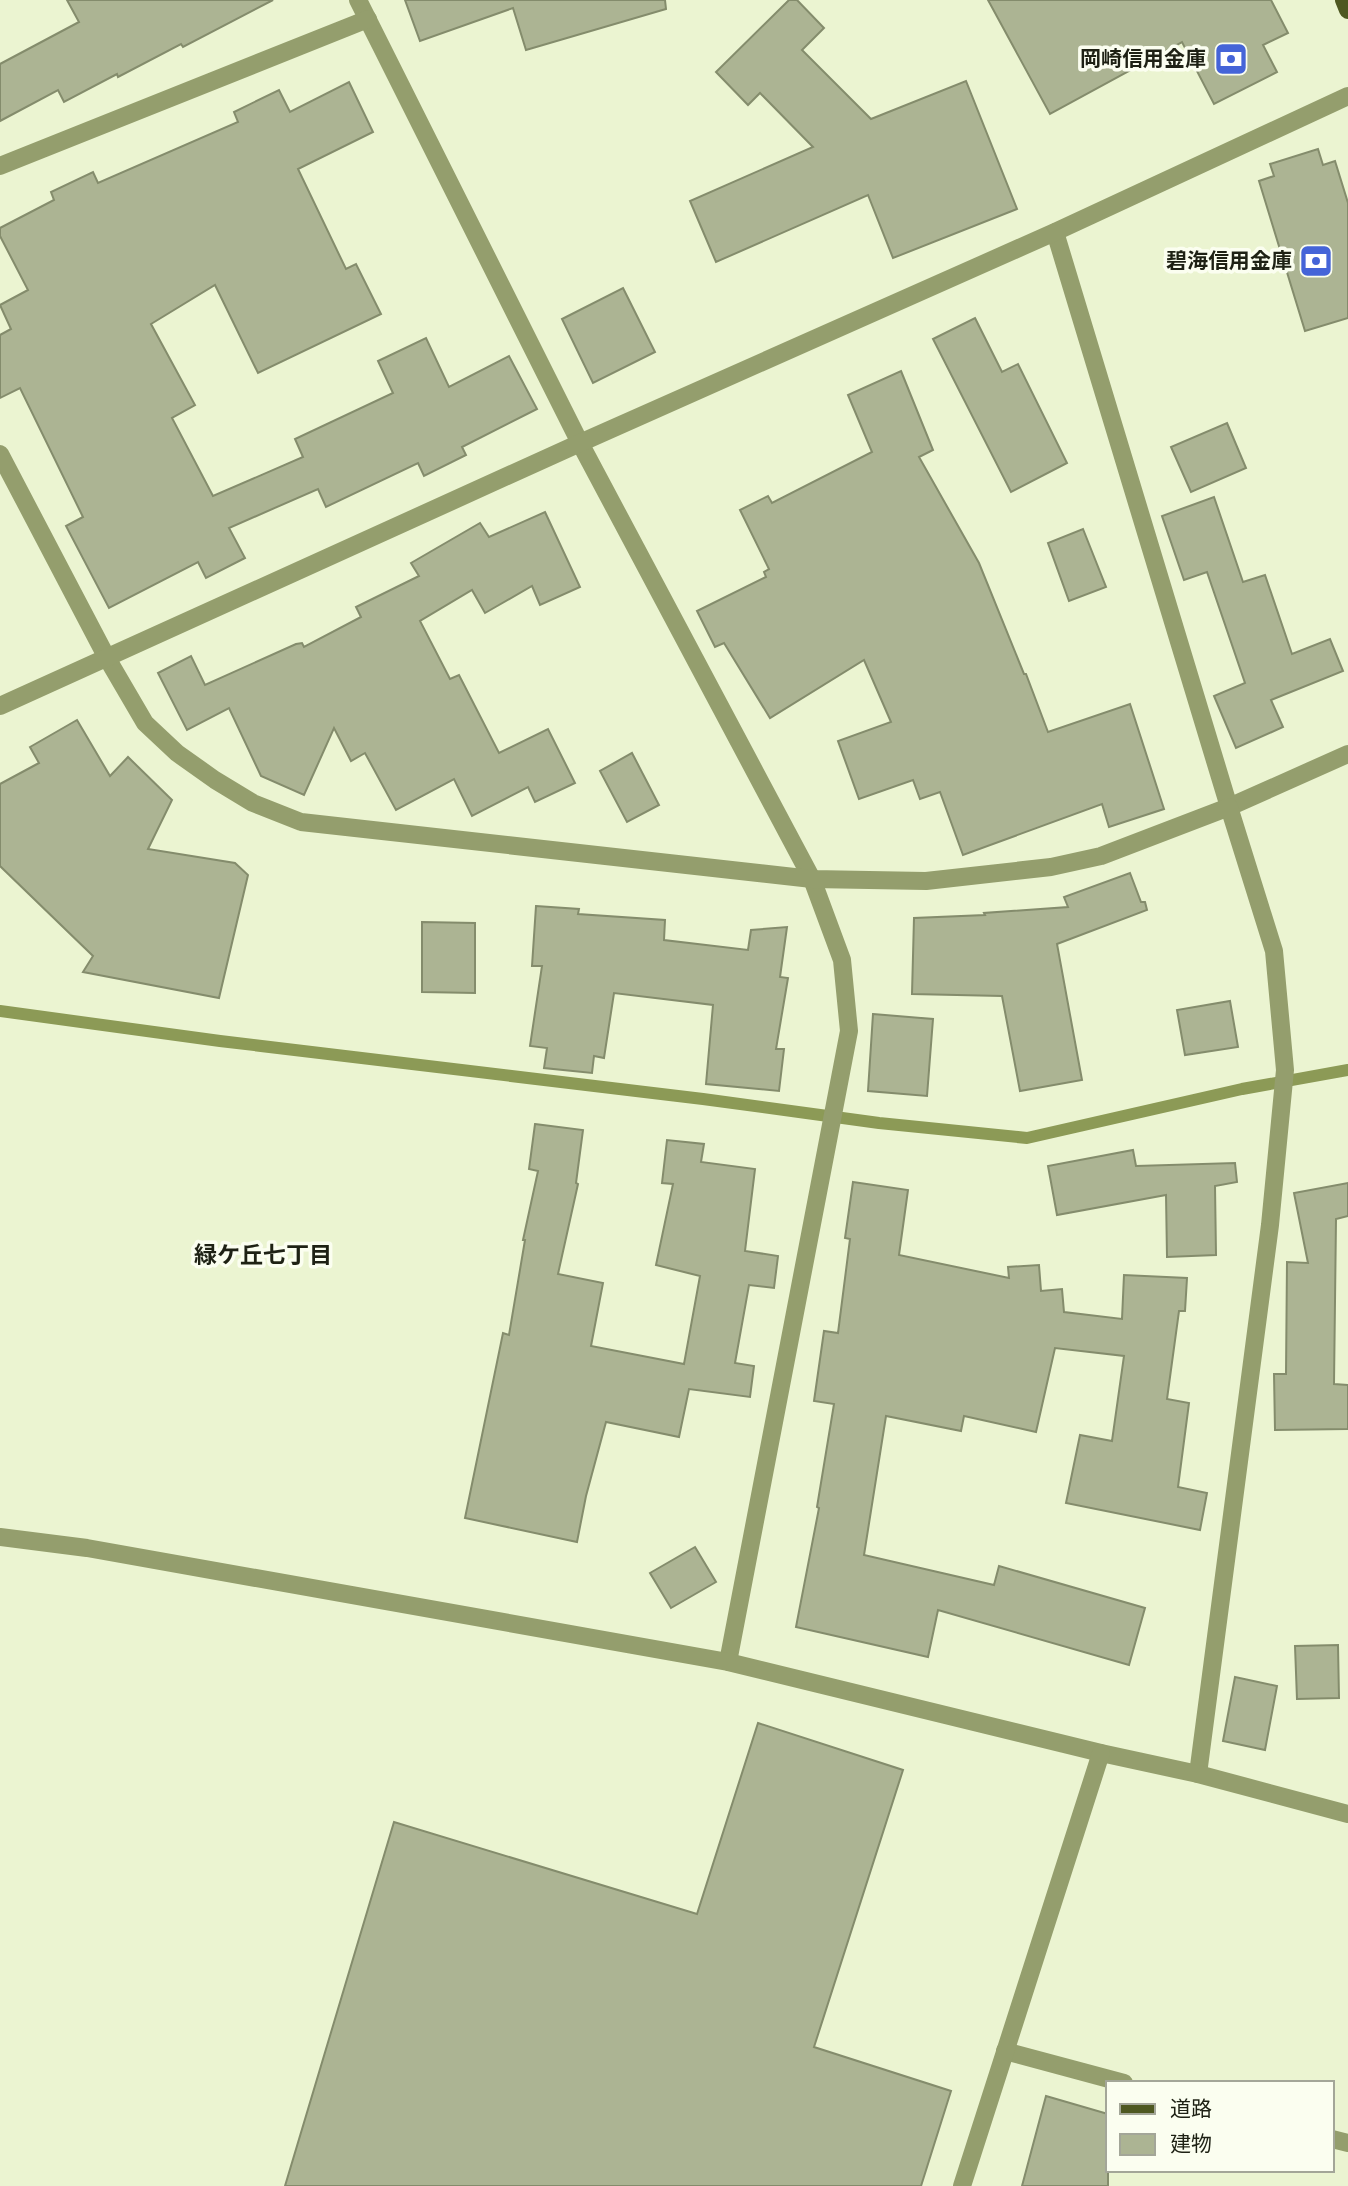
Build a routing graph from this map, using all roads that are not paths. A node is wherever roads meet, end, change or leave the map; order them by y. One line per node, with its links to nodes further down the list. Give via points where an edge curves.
1 (358, 0): 4 (street)
2 (1343, 0): 3 (main road)
3 (1348, 10)
4 (368, 19): 6 (street); 8 (street)
5 (1348, 96): 7 (street)
6 (0, 166)
7 (1055, 232): 8 (street); 13 (street)
8 (580, 443): 10 (street); 14 (street)
9 (0, 454): 10 (street)
10 (107, 658): 11 (street); 14 (street, via 145,723 177,753 253,803 301,822)
11 (0, 706)
12 (1348, 754): 13 (street)
13 (1229, 807): 14 (street, via 1101,856 1051,867 926,881); 18 (street, via 1274,951 1284,1070 1270,1225)
14 (813, 879): 16 (street, via 842,960 849,1031)
15 (0, 1536): 16 (street)
16 (728, 1662): 17 (street)
17 (1101, 1753): 18 (street); 20 (street)
18 (1198, 1774): 19 (street)
19 (1348, 1814)
20 (1005, 2051): 21 (street); 22 (street)
21 (1117, 2081)
22 (962, 2186)

